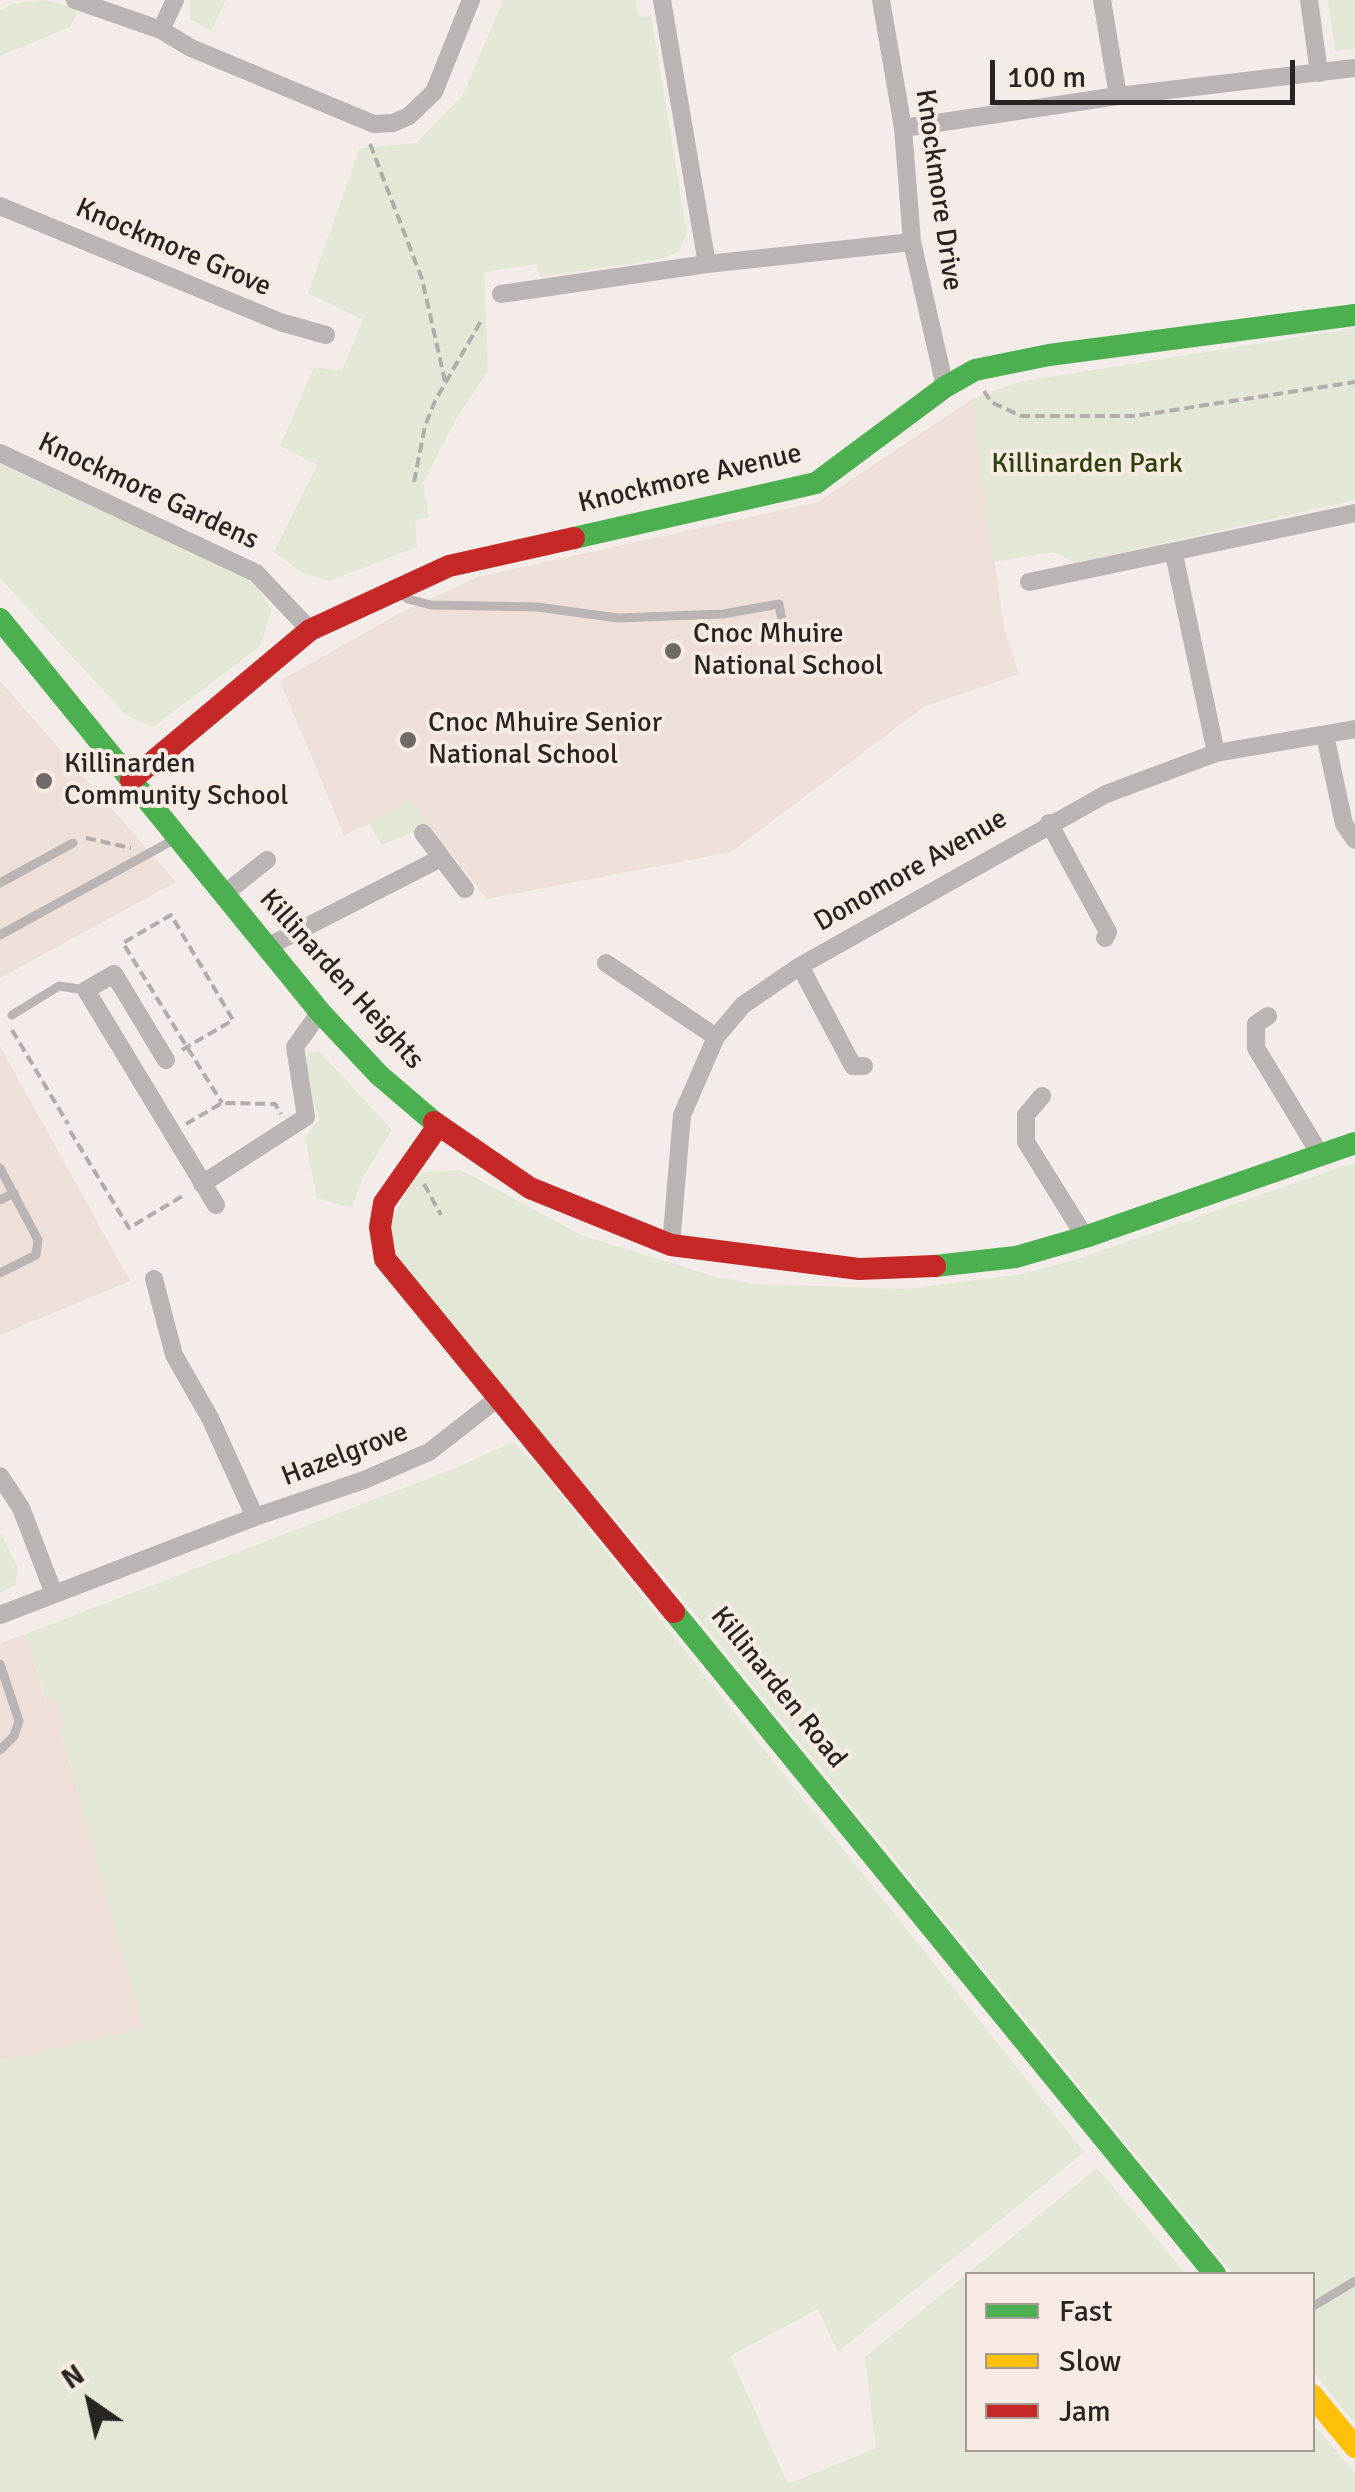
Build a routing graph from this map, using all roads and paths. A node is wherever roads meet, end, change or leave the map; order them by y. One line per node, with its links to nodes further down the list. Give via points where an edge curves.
1 (75, 0): 8 (street)
2 (175, 0): 8 (street)
3 (471, 0): 8 (street, via 434,92 393,124 374,124)
4 (662, 0): 16 (street)
5 (882, 0): 12 (street, Knockmore Drive)
6 (1102, 0): 11 (street)
7 (1309, 0): 10 (street)
8 (161, 30)
9 (1355, 68): 10 (street)
10 (1319, 72): 11 (street)
11 (1118, 96): 12 (street)
12 (903, 128): 15 (street, Knockmore Drive)
13 (369, 140): 21 (path, via 422,279)
14 (0, 206): 20 (street, Knockmore Grove)
15 (912, 242): 16 (street); 23 (street, Knockmore Drive)
16 (706, 264): 17 (street)
17 (501, 294)
18 (1355, 315): 23 (street, Knockmore Avenue, via 1050,355 975,370)
19 (481, 322): 21 (path)
20 (326, 335)
21 (445, 382): 26 (path, via 425,426)
22 (1355, 382): 24 (path, via 1136,416 1021,416 991,402)
23 (945, 387): 30 (street, Knockmore Avenue, via 816,483 449,566)
24 (984, 391)
25 (0, 453): 32 (street, Knockmore Gardens, via 256,573)
26 (414, 482)
27 (1355, 513): 28 (street)
28 (1174, 554): 29 (street); 36 (street)
29 (1029, 582)
30 (397, 588): 32 (street, Knockmore Avenue); 33 (lane, via 431,605 537,607 618,618 724,614 780,604)
31 (0, 620): 37 (street, Killinarden Heights)
32 (310, 630): 37 (street, Knockmore Avenue)
33 (784, 631)
34 (1355, 728): 35 (street, Donomore Avenue)
35 (1325, 735): 36 (street, Donomore Avenue); 41 (street, via 1344,824)
36 (1216, 753): 38 (street, Donomore Avenue)
37 (131, 780): 40 (street, Killinarden Heights)
38 (1049, 823): 50 (street, Donomore Avenue); 53 (street, Donomore Avenue)
39 (423, 833): 44 (street)
40 (178, 837): 48 (street, Killinarden Heights); 49 (lane)
41 (1355, 840)
42 (139, 842): 43 (path, via 131,848 84,838)
43 (73, 844): 46 (lane)
44 (442, 858): 47 (street); 51 (street)
45 (267, 860): 48 (street)
46 (0, 883)
47 (465, 888)
48 (224, 894): 51 (street, Killinarden Heights)
49 (0, 935)
50 (1106, 938)
51 (267, 947): 55 (street, Killinarden Heights)
52 (606, 963): 59 (street)
53 (800, 966): 59 (street, Donomore Avenue, via 743,1005); 62 (street, Donomore Avenue, via 852,1066)
54 (86, 990): 56 (lane, via 59,986); 61 (street, via 114,974); 67 (street)
55 (320, 1012): 65 (street, Killinarden Heights); 66 (street, via 295,1047 306,1117)
56 (12, 1014)
57 (1268, 1016): 69 (street, via 1256,1024 1256,1048)
58 (27, 1020): 72 (path, via 12,1030 129,1228)
59 (716, 1037): 78 (street, Donomore Avenue, via 682,1114)
60 (187, 1047): 60 (path, via 124,943 171,915 233,1020); 64 (path)
61 (166, 1060)
62 (864, 1066)
63 (1042, 1096): 77 (street, via 1026,1115 1026,1142)
64 (222, 1103): 66 (path, via 275,1104); 67 (path)
65 (438, 1126): 78 (street, Killinarden Heights, via 530,1188); 81 (street, Killinarden Road, via 384,1203 385,1259)
66 (291, 1130): 72 (street)
67 (172, 1132): 72 (street)
68 (1355, 1143): 69 (street, Killinarden Heights)
69 (1321, 1156): 77 (street, Killinarden Heights)
70 (0, 1168): 73 (lane)
71 (419, 1174): 76 (path)
72 (202, 1184): 75 (street)
73 (14, 1192): 74 (lane); 79 (lane, via 38,1240 36,1255)
74 (0, 1200)
75 (216, 1206)
76 (441, 1216)
77 (1086, 1238): 78 (street, Killinarden Heights, via 1016,1257 860,1270)
78 (670, 1245)
79 (0, 1273)
80 (154, 1279): 83 (street, Hazelgrove, via 174,1355)
81 (497, 1399): 83 (street, Hazelgrove, via 429,1452); 88 (street, Killinarden Road)
82 (0, 1476): 84 (street, via 21,1508)
83 (254, 1517): 84 (street, Hazelgrove)
84 (54, 1594): 85 (street, Hazelgrove)
85 (0, 1614)
86 (0, 1664): 87 (lane, via 20,1721)
87 (0, 1750)
88 (1213, 2272)
89 (1355, 2282): 90 (lane)
90 (1315, 2304)
91 (1315, 2399): 92 (street)
92 (1355, 2447)

